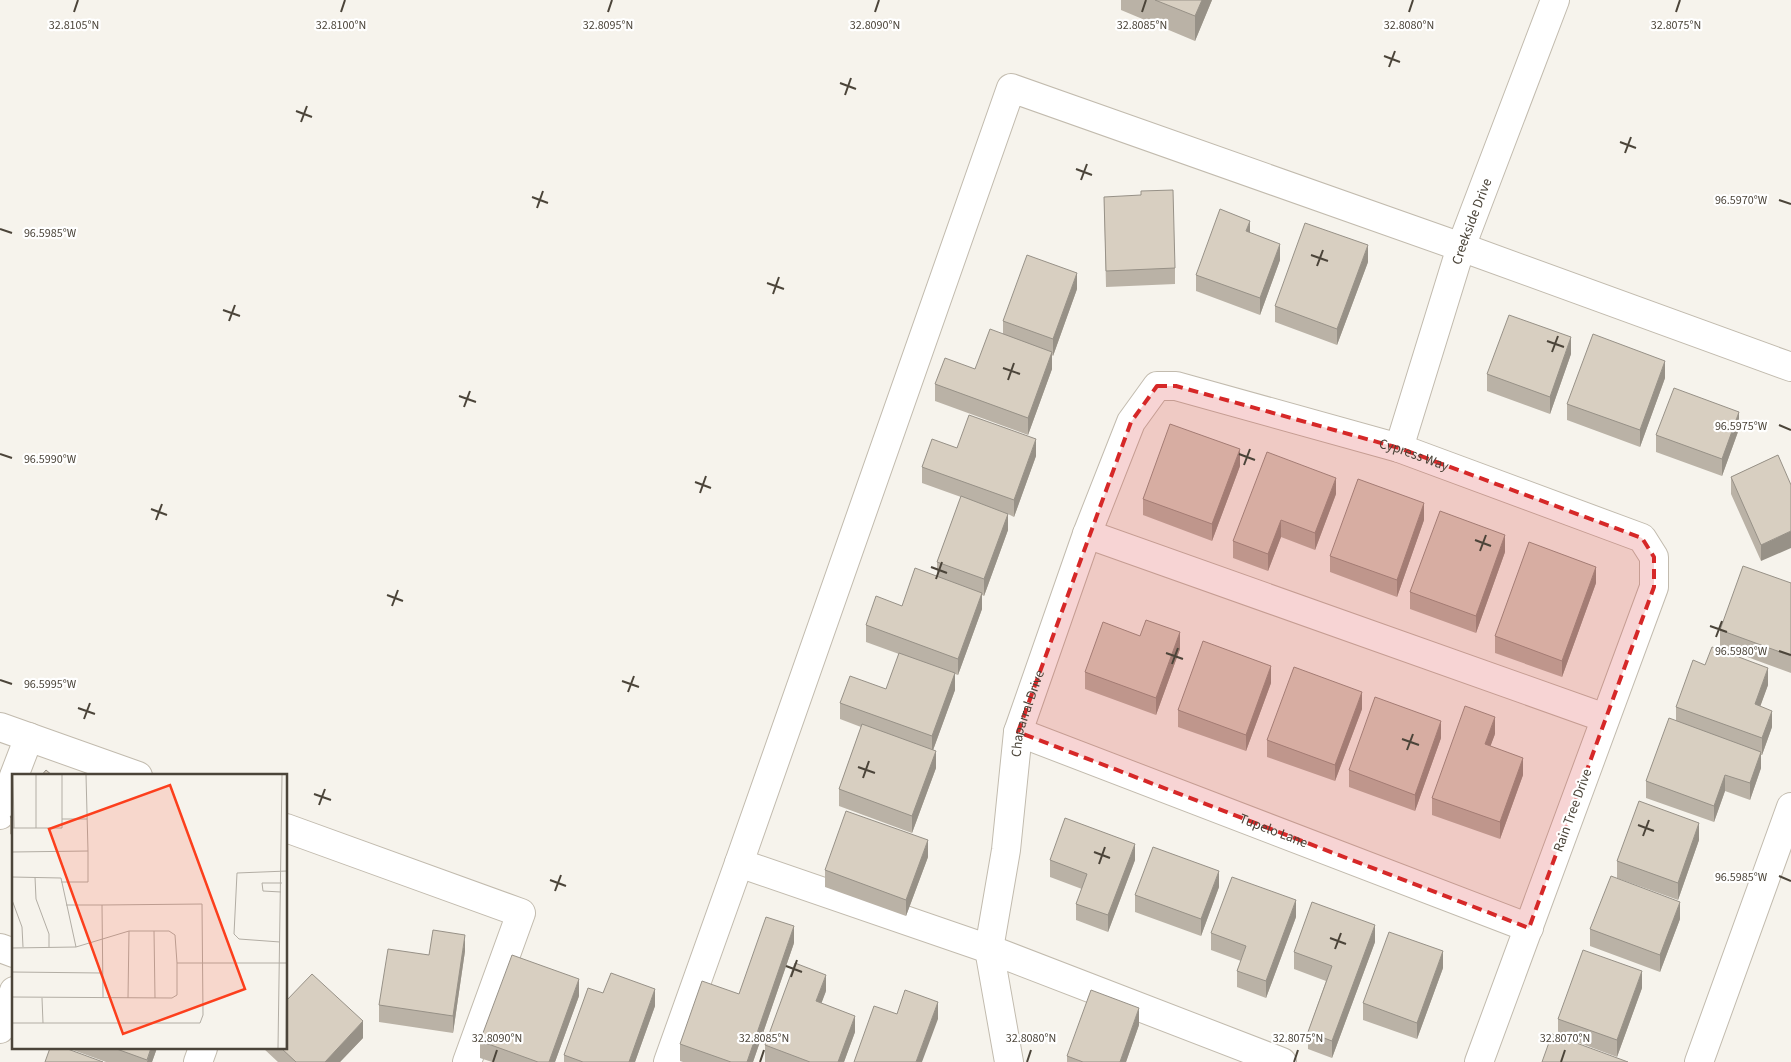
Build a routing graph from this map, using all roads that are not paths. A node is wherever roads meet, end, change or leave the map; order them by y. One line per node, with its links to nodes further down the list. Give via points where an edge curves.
1 (1555, 0): 2 (street, Creekside Drive)
2 (1461, 247): 3 (street); 5 (street, Creekside Drive); 18 (street, via 1011,88)
3 (1791, 367)
4 (1157, 386): 5 (street, Cypress Way, via 1176,386); 6 (street, Chaparral Drive, via 1131,422)
5 (1399, 448): 7 (street, Cypress Way, via 1642,538)
6 (1087, 534): 8 (street); 10 (street, Chaparral Drive)
7 (1654, 557): 8 (street, Rain Tree Drive, via 1654,587)
8 (1605, 718): 19 (street, Rain Tree Drive)
9 (0, 727): 11 (street)
10 (1018, 732): 19 (street, Tupelo Lane); 20 (street, Chaparral Drive, via 1006,850)
11 (29, 737): 12 (street); 13 (street)
12 (15, 774)
13 (132, 774)
14 (12, 781): 16 (street)
15 (1791, 807): 30 (street)
16 (0, 814)
17 (288, 829): 26 (street, via 521,914)
18 (739, 862): 20 (street); 27 (street)
19 (1529, 928): 29 (street, Rain Tree Drive)
20 (989, 949): 24 (street); 28 (street, Chaparral Drive)
21 (12, 996): 22 (street)
22 (0, 1029)
23 (202, 1050): 25 (street)
24 (1269, 1060)
25 (198, 1062)
26 (467, 1062)
27 (668, 1062)
28 (1009, 1062)
29 (1479, 1062)
30 (1699, 1062)

